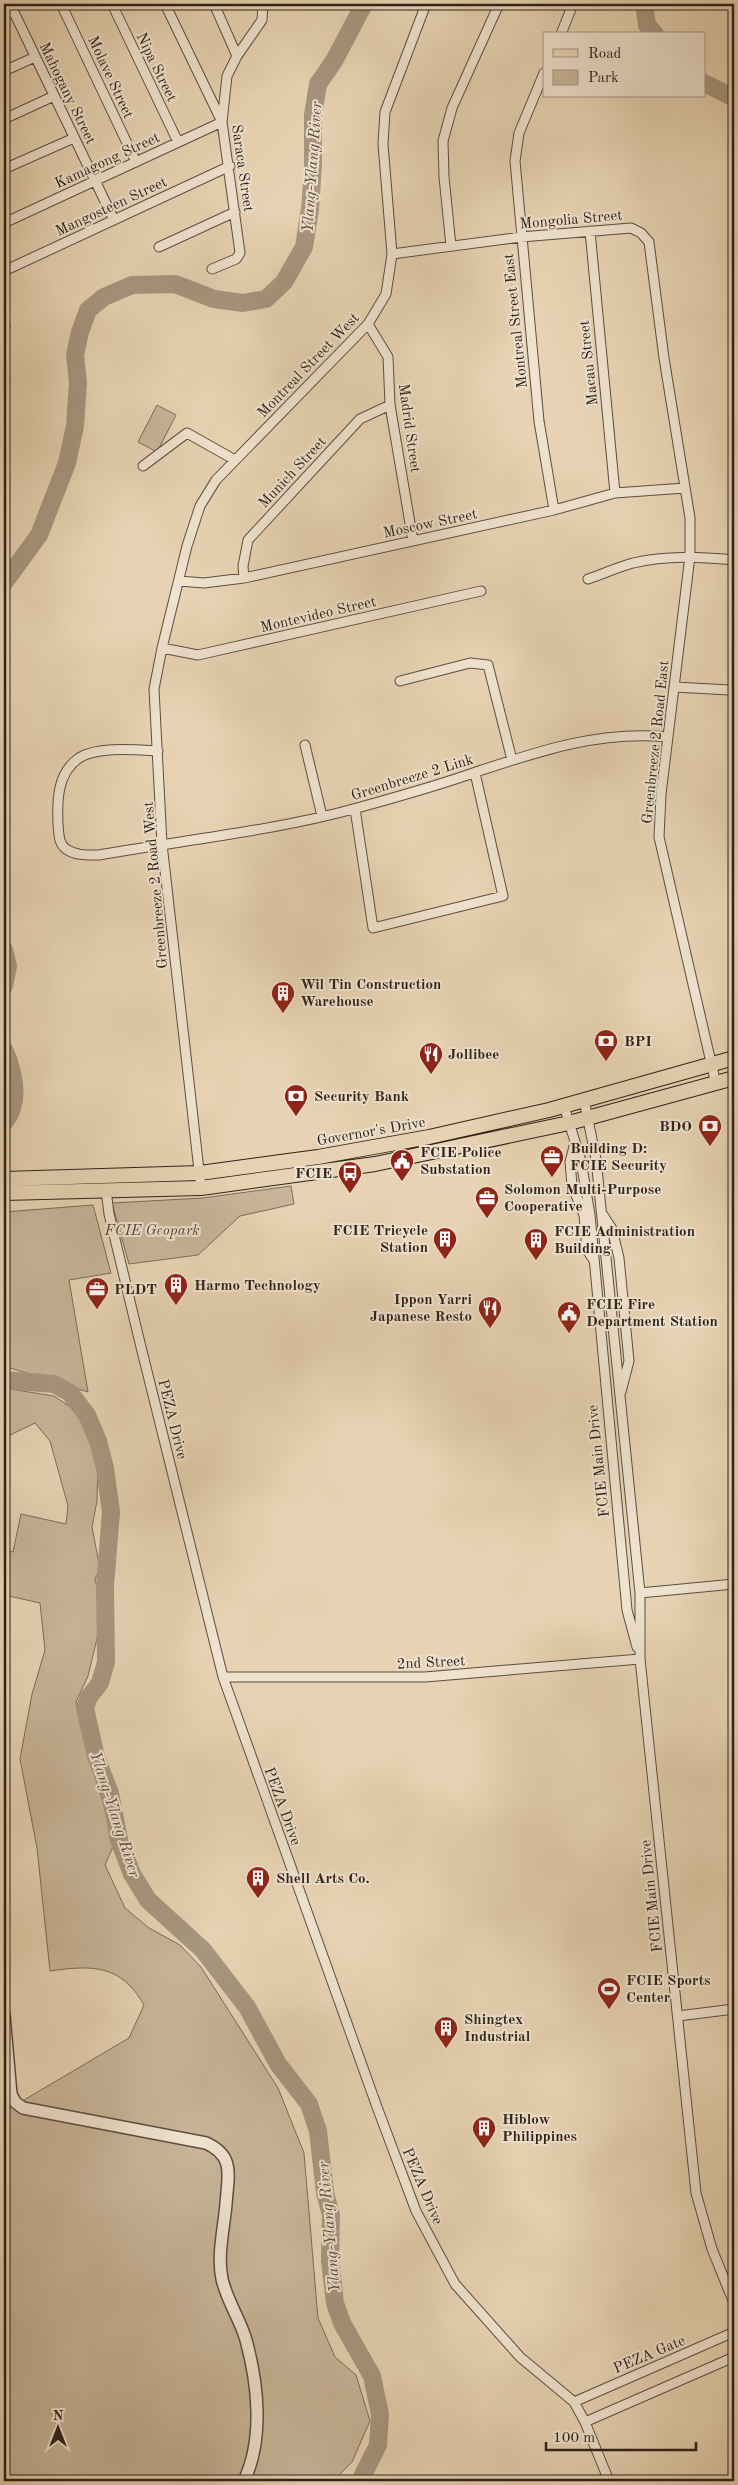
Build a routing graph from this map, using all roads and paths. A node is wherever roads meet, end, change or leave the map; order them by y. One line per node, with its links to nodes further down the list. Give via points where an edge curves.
1 (61, 4): 21 (street, Molave Street)
2 (112, 4): 20 (street, Nipa Street)
3 (165, 4): 18 (street)
4 (214, 4): 12 (street)
5 (262, 4): 12 (street, Saraca Street, via 262,20)
6 (426, 4): 32 (street, Montreal Street West, via 385,112 383,144)
7 (499, 4): 30 (street, via 452,108 443,141)
8 (573, 4): 11 (street)
9 (11, 7): 10 (street); 13 (street, Mahogany Street)
10 (4, 15)
11 (562, 32)
12 (237, 56): 18 (street, Saraca Street, via 228,76)
13 (35, 57): 14 (street); 16 (street, Mahogany Street)
14 (4, 71)
15 (543, 75): 29 (street, Montreal Street East, via 519,133 515,161)
16 (54, 96): 17 (street); 19 (street, Mahogany Street)
17 (4, 119)
18 (222, 122): 20 (street, Kamagong Street); 22 (street, Saraca Street)
19 (74, 138): 23 (street); 24 (street, Mahogany Street)
20 (178, 142): 21 (street, Kamagong Street)
21 (136, 162): 24 (street, Kamagong Street)
22 (230, 166): 25 (street, Saraca Street); 26 (street, Mangosteen Street)
23 (4, 169)
24 (95, 181): 26 (street, Mahogany Street); 27 (street, Kamagong Street)
25 (235, 212): 31 (street); 33 (street, Saraca Street, via 240,253 236,259)
26 (114, 220): 34 (street, Mangosteen Street)
27 (4, 223)
28 (590, 231): 29 (street, Mongolia Street); 39 (street, Mongolia Street, via 631,228 649,242); 40 (street, Macau Street)
29 (521, 237): 30 (street, Mongolia Street); 41 (street, Montreal Street East, via 539,421)
30 (451, 246): 32 (street, Mongolia Street)
31 (159, 247)
32 (392, 254): 35 (street, Montreal Street West, via 386,294)
33 (212, 269)
34 (4, 271)
35 (368, 324): 36 (street, Madrid Street, via 388,357); 37 (street, Montreal Street West)
36 (390, 405): 42 (street, Madrid Street); 45 (street, Munich Street, via 360,419 248,540 242,566)
37 (235, 460): 38 (street, via 187,433); 47 (street, Montreal Street West, via 216,480 200,506)
38 (143, 466)
39 (686, 488): 40 (street, Moscow Street); 43 (street, Greenbreeze 2 Road East)
40 (616, 493): 41 (street, Moscow Street)
41 (554, 510): 42 (street, Moscow Street)
42 (413, 541): 45 (street, Moscow Street)
43 (690, 556): 44 (street); 46 (street, via 632,563); 51 (street, Greenbreeze 2 Road East)
44 (734, 560)
45 (244, 578): 47 (street, Moscow Street, via 204,583)
46 (588, 579)
47 (179, 581): 49 (street, Greenbreeze 2 Road West)
48 (481, 591): 49 (street, Montevideo Street, via 198,655)
49 (162, 648): 55 (street, Greenbreeze 2 Road West, via 154,690)
50 (400, 681): 56 (street, via 470,663 488,665)
51 (675, 688): 52 (street); 53 (street, Greenbreeze 2 Road East)
52 (734, 688)
53 (668, 737): 56 (street, Greenbreeze 2 Link, via 642,734 588,740); 62 (street, Greenbreeze 2 Road East, via 659,837)
54 (305, 745): 59 (street)
55 (158, 751): 60 (street, Greenbreeze 2 Road West); 60 (street, via 116,750 79,758 66,771 57,802 60,840 65,848 78,854 99,855)
56 (512, 760): 57 (street, Greenbreeze 2 Link)
57 (475, 773): 58 (street, Greenbreeze 2 Link); 58 (street, via 504,896 373,928)
58 (355, 809): 59 (street, Greenbreeze 2 Link)
59 (322, 816): 60 (street, Greenbreeze 2 Link)
60 (162, 844): 69 (street, Greenbreeze 2 Road West)
61 (734, 1058): 62 (main road, Governor's Drive)
62 (711, 1066): 64 (street, Greenbreeze 2 Road East); 65 (main road, Governor's Drive)
63 (734, 1078): 64 (main road)
64 (716, 1084): 67 (main road)
65 (584, 1100): 66 (main road, Governor's Drive); 67 (street, FCIE Main Drive)
66 (560, 1107): 68 (main road); 69 (main road, Governor's Drive, via 429,1137 318,1157)
67 (588, 1118): 68 (main road); 74 (street, FCIE Main Drive)
68 (564, 1124): 71 (main road, via 375,1164); 78 (street, FCIE Main Drive, via 575,1143 570,1162 572,1185 584,1215 587,1250 593,1259 627,1610)
69 (200, 1173): 70 (main road, Governor's Drive); 71 (street, Greenbreeze 2 Road West)
70 (4, 1179)
71 (201, 1188): 72 (main road)
72 (106, 1190): 73 (main road); 79 (street, PEZA Drive, via 109,1214)
73 (4, 1193)
74 (601, 1213): 75 (street, FCIE Main Drive); 75 (street, FCIE Main Drive, via 618,1246 629,1361)
75 (620, 1397): 77 (street, FCIE Main Drive)
76 (734, 1584): 77 (street)
77 (640, 1592): 78 (street, FCIE Main Drive)
78 (640, 1659): 79 (street, 2nd Street, via 425,1677); 82 (street, FCIE Main Drive)
79 (223, 1677): 86 (street, PEZA Drive, via 385,2130 424,2228 455,2284 520,2357)
80 (734, 2009): 82 (street)
81 (4, 2016): 88 (street, via 11,2094 23,2108 206,2143 219,2149 226,2158 228,2174 220,2265 230,2303 246,2338 257,2427)
82 (678, 2016): 83 (street, FCIE Main Drive, via 699,2206)
83 (734, 2303)
84 (734, 2332): 86 (street, PEZA Gate)
85 (734, 2357): 87 (street)
86 (574, 2402): 87 (street, PEZA Drive)
87 (585, 2422): 89 (street, PEZA Drive)
88 (244, 2481)
89 (609, 2481)

